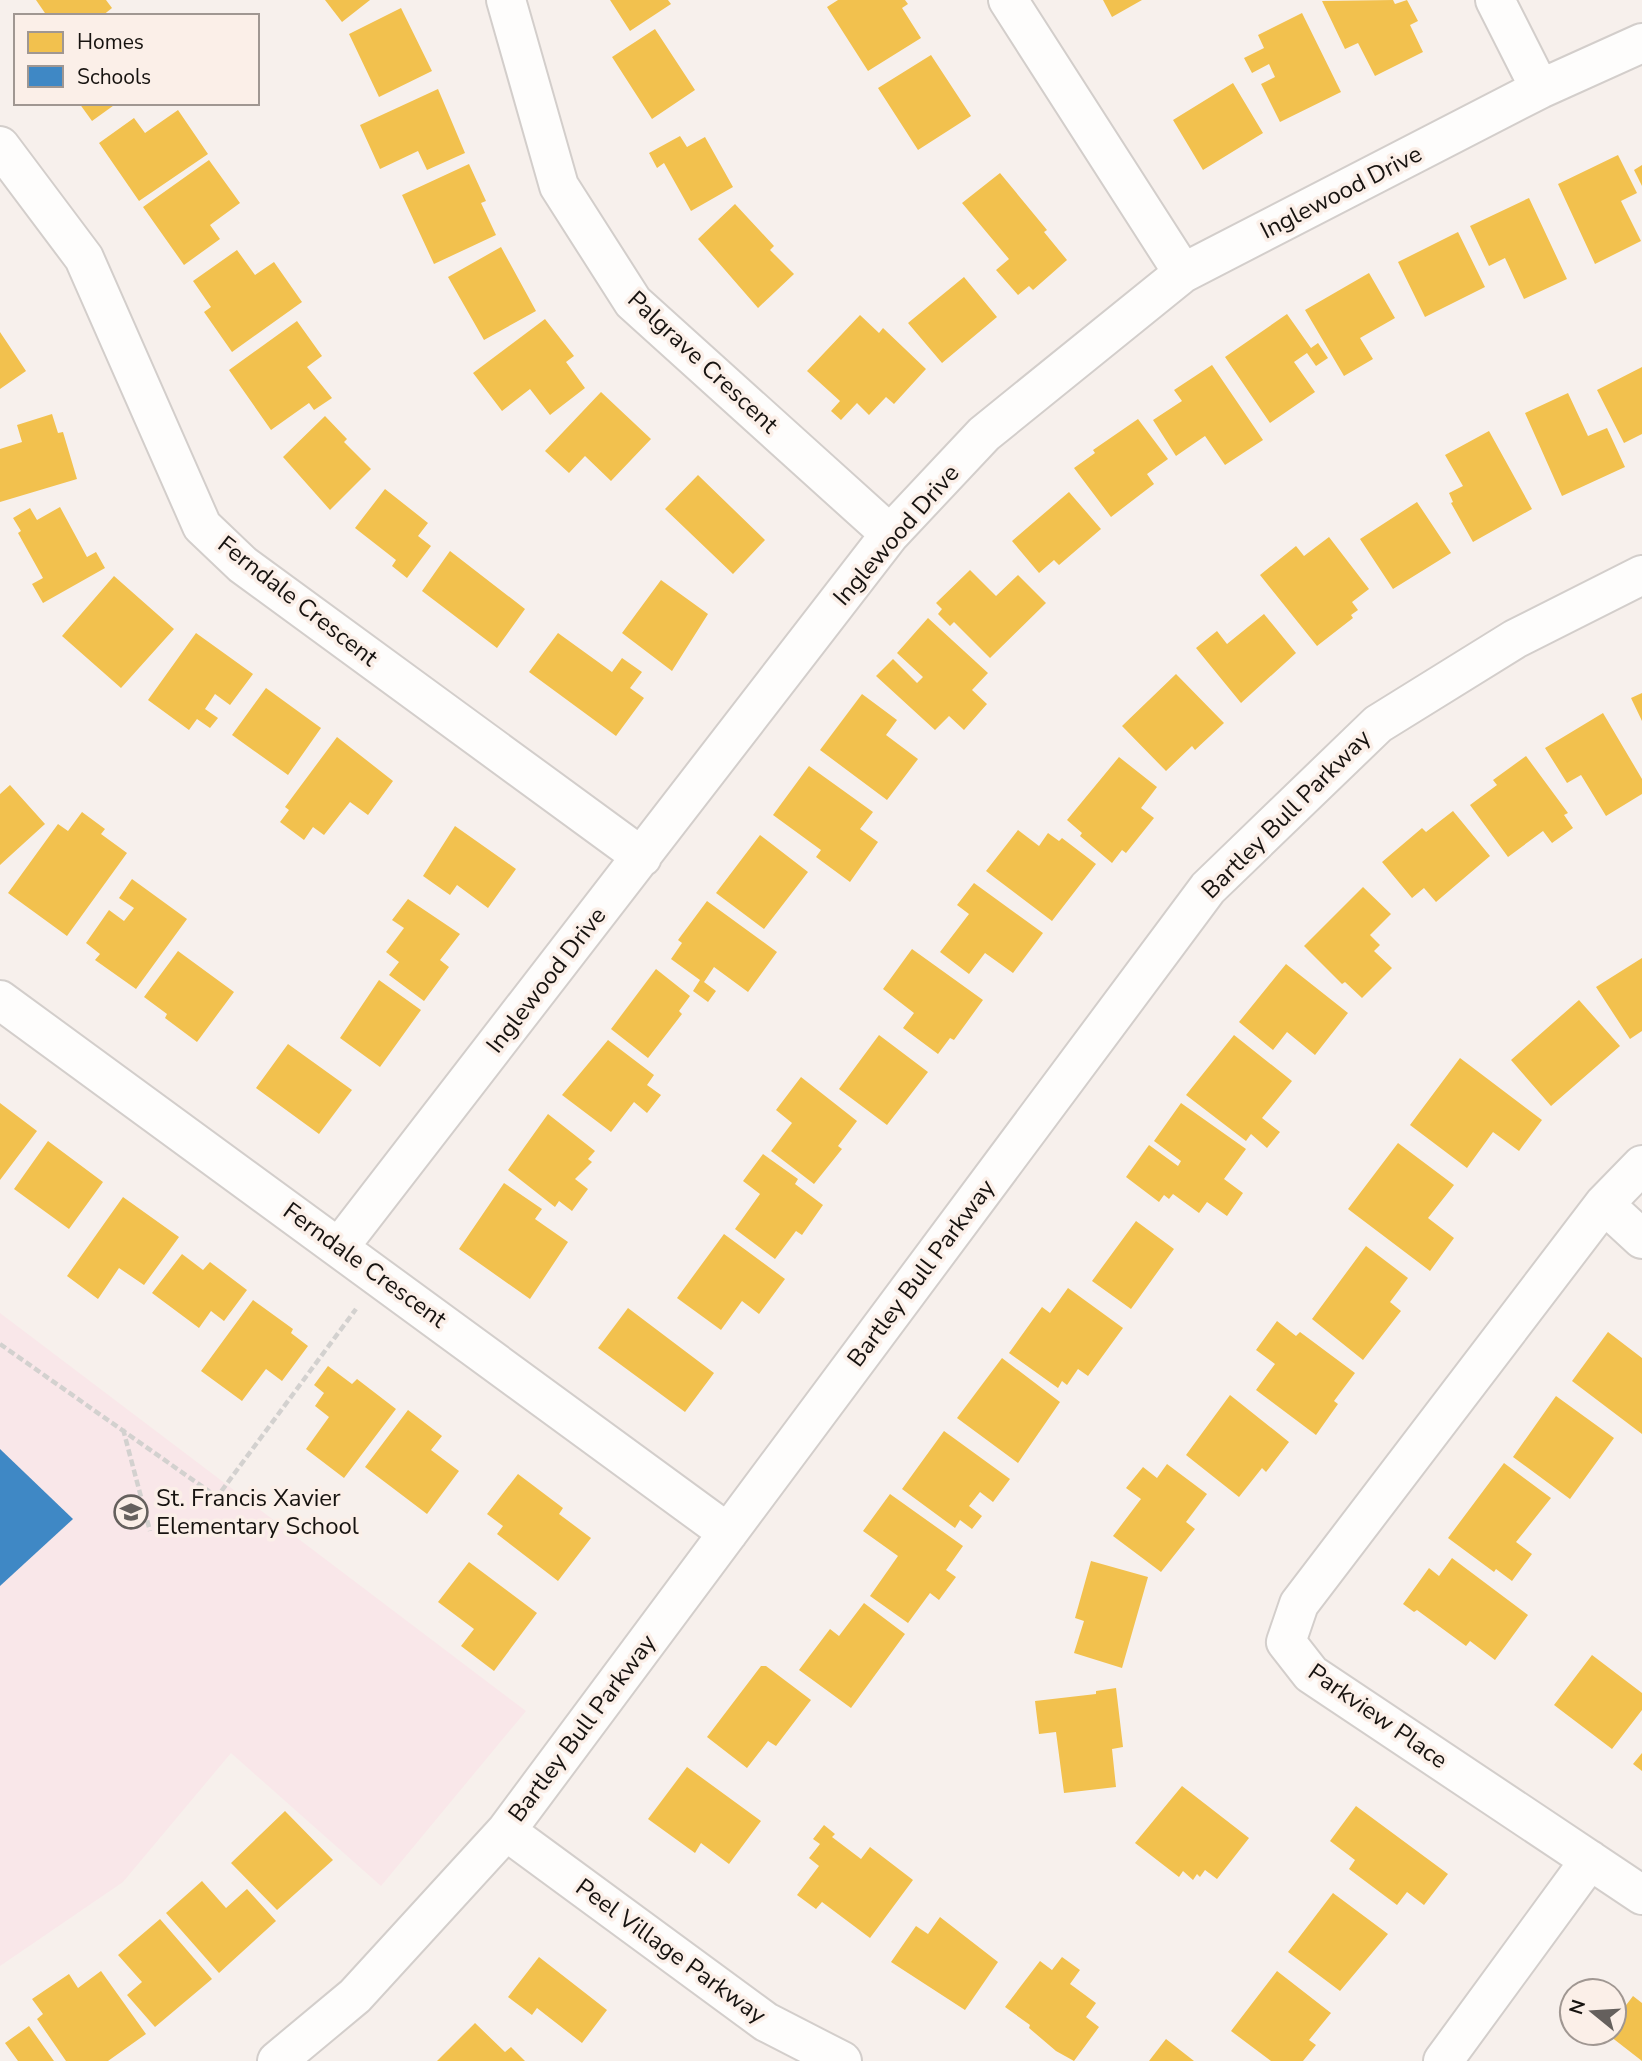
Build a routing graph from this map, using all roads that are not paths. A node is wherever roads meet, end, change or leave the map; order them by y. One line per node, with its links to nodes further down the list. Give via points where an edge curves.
1 (506, 0): 8 (street, Palgrave Crescent, via 559,186 633,302)
2 (1008, 0): 7 (street)
3 (1495, 0): 5 (street)
4 (1642, 43): 5 (street, Inglewood Drive)
5 (1540, 89): 7 (street, Inglewood Drive)
6 (0, 146): 10 (street, Ferndale Crescent, via 84,258 202,526 243,565)
7 (1183, 273): 8 (street, Inglewood Drive, via 984,434)
8 (890, 534): 10 (street, Inglewood Drive)
9 (1642, 575): 16 (street, Bartley Bull Parkway, via 1515,639 1378,724 1208,888)
10 (642, 857): 15 (street, Inglewood Drive)
11 (0, 1000): 15 (street, Ferndale Crescent)
12 (1642, 1165): 13 (street, Parkview Place)
13 (1604, 1204): 14 (street); 18 (street, Parkview Place, via 1299,1604 1286,1642 1311,1674)
14 (1642, 1239)
15 (340, 1246): 16 (street, Ferndale Crescent)
16 (728, 1533): 17 (street, Bartley Bull Parkway)
17 (506, 1831): 20 (street, Bartley Bull Parkway, via 355,1996); 21 (street, Peel Village Parkway, via 766,2022)
18 (1590, 1860): 19 (street); 22 (street)
19 (1642, 1895)
20 (277, 2061)
21 (842, 2061)
22 (1443, 2061)

